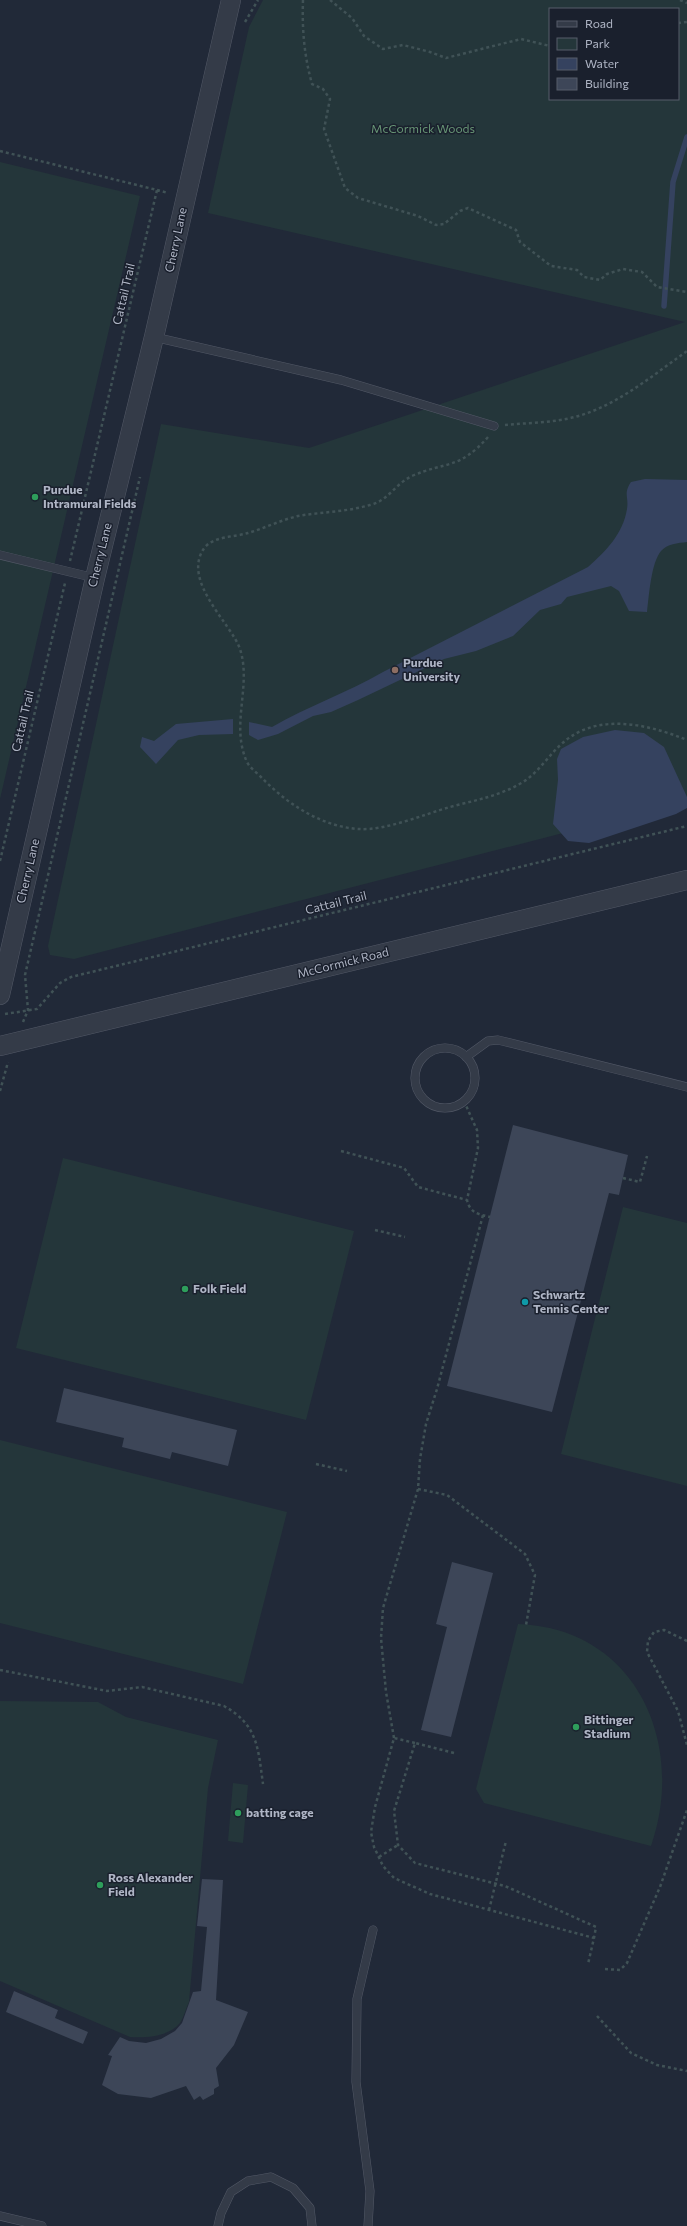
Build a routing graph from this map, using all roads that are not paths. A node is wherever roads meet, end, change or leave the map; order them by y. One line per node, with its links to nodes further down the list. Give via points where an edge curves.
1 (231, 0): 2 (street, Cherry Lane)
2 (154, 337): 3 (lane, via 341,380); 5 (street, Cherry Lane)
3 (494, 426)
4 (0, 555): 5 (lane)
5 (94, 578): 7 (street, Cherry Lane)
6 (687, 880): 8 (street, McCormick Road)
7 (0, 995)
8 (0, 1046)
9 (466, 1057): 9 (lane, via 448,1049 429,1053 422,1059 415,1078 421,1096 428,1103 446,1108 464,1101 471,1094 475,1075); 10 (lane, via 488,1041 498,1040)
10 (687, 1087)
11 (373, 1930): 16 (lane, via 357,1999 356,2082 370,2191)
12 (0, 2216): 13 (lane)
13 (42, 2226)
14 (218, 2226): 15 (lane, via 231,2192 248,2181 271,2177 293,2188 310,2208)
15 (312, 2226)
16 (368, 2226)

